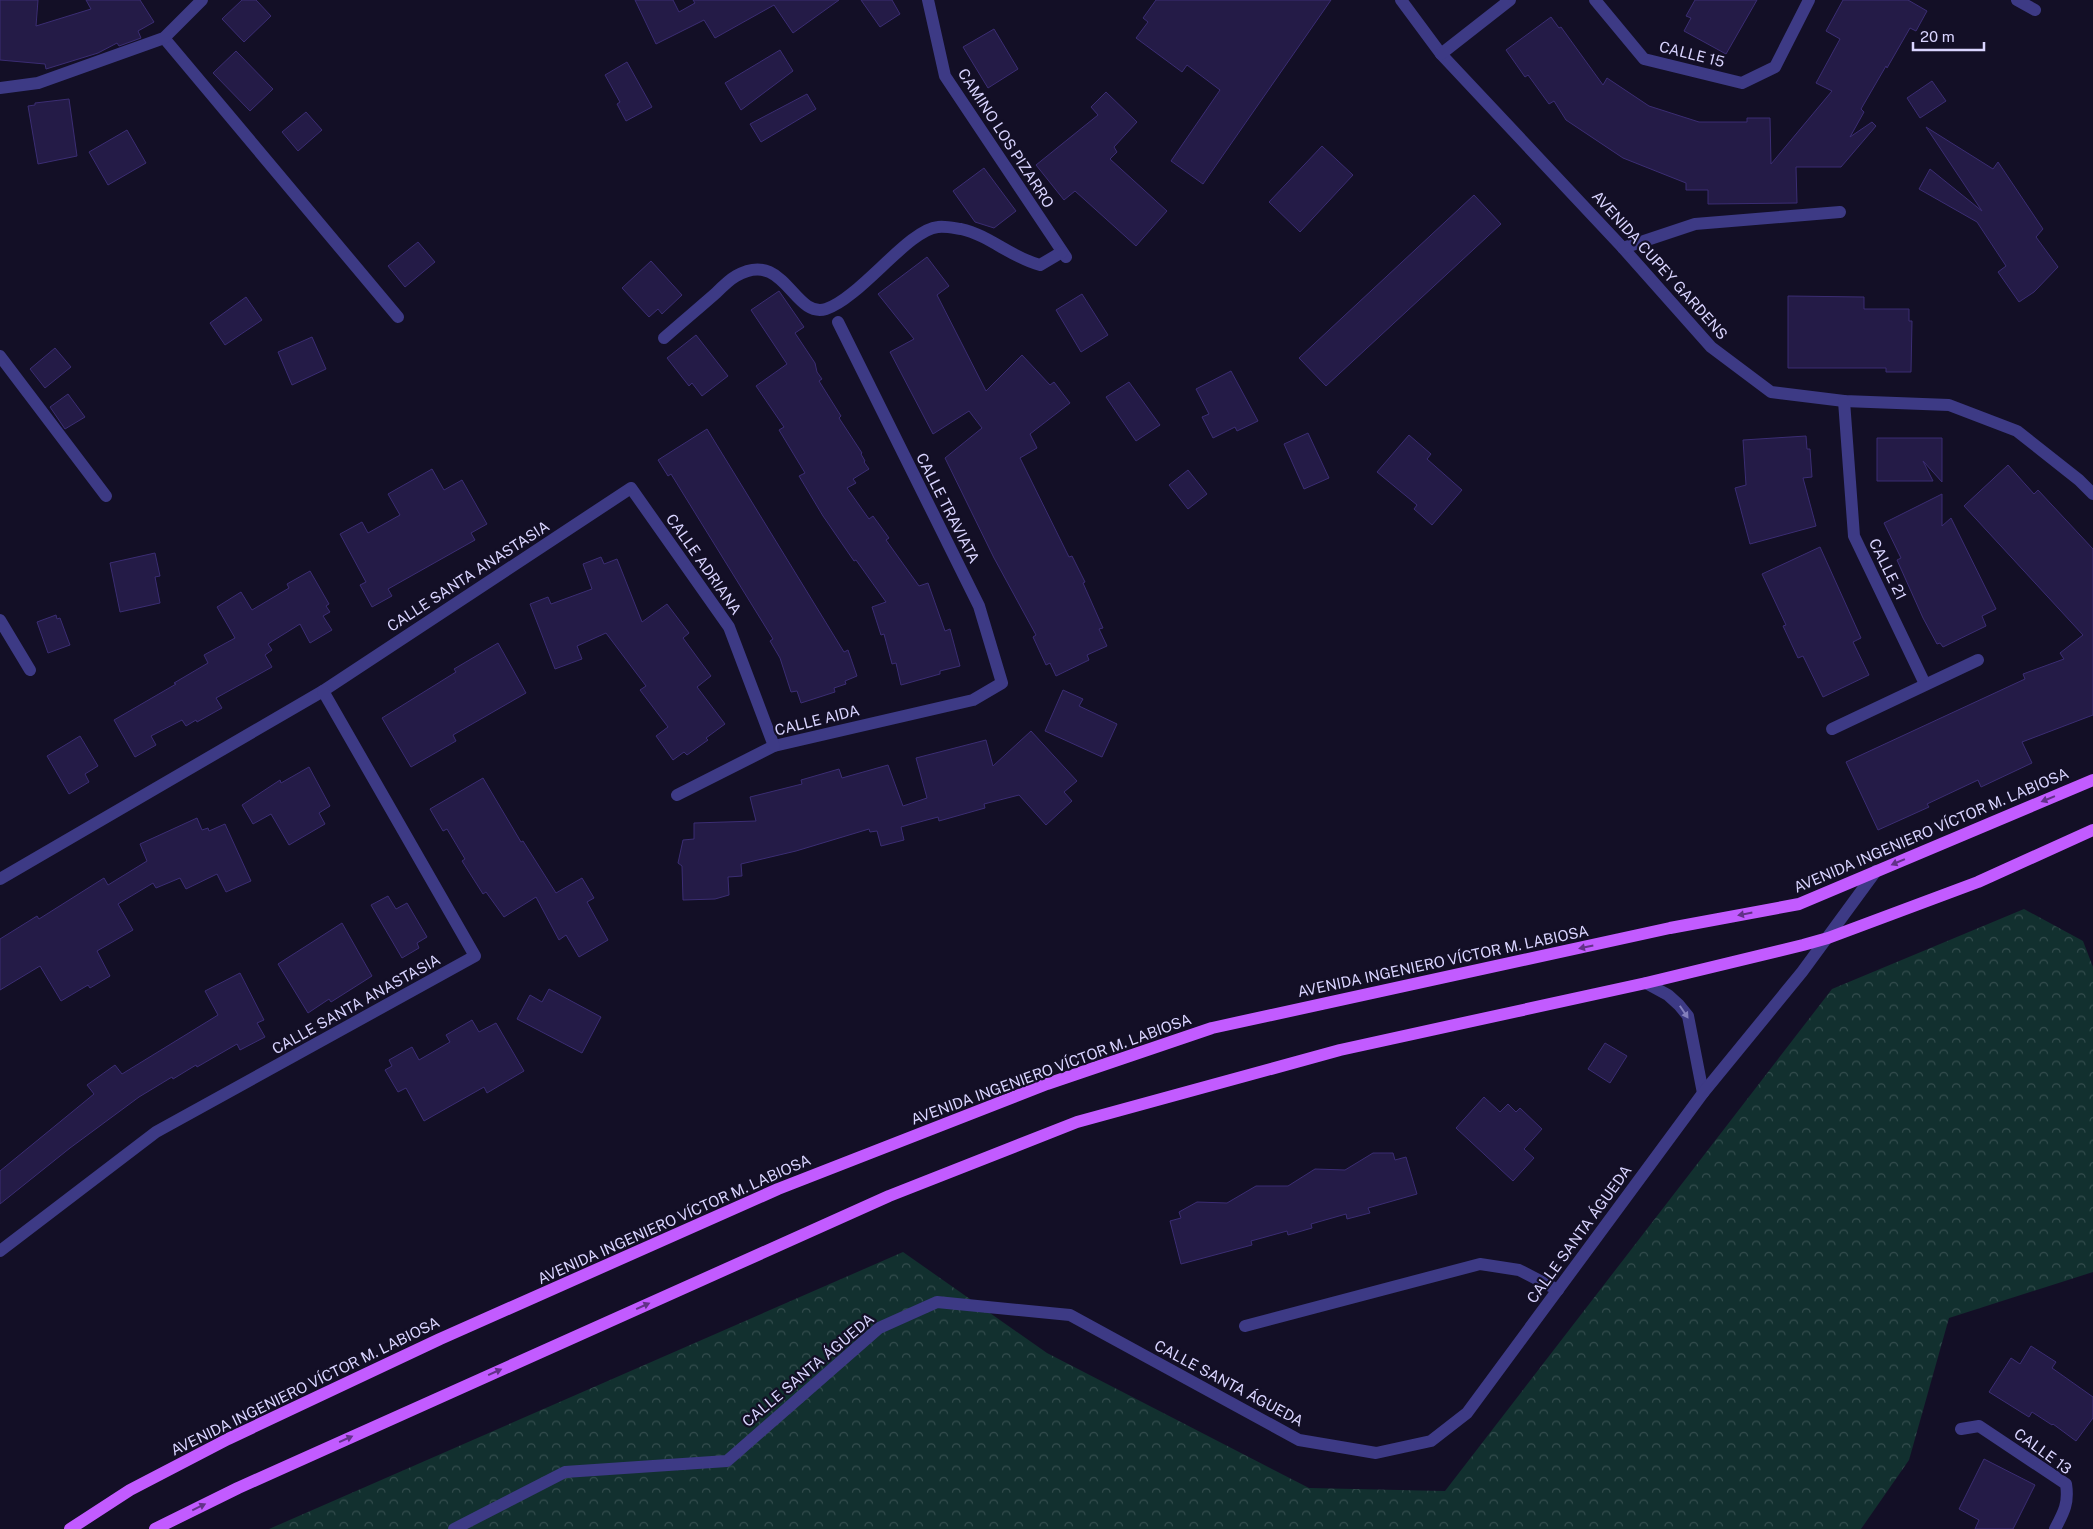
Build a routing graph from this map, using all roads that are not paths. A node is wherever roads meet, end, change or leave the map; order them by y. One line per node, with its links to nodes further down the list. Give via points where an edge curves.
1 (202, 0): 9 (street)
2 (928, 0): 16 (street, CAMINO LOS PIZARRO, via 945,76 1064,255 1040,264 1026,261 962,229 937,227 922,234 867,281 823,310 806,306 774,273 759,269 736,275)
3 (1401, 0): 10 (street, AVENIDA CUPEY GARDENS)
4 (1510, 0): 10 (street)
5 (1595, 0): 6 (street, CALLE 15, via 1644,59 1742,82 1775,67)
6 (1809, 0)
7 (2017, 0): 8 (street)
8 (2035, 10)
9 (164, 38): 11 (street, via 38,83); 14 (street)
10 (1441, 54): 13 (street, AVENIDA CUPEY GARDENS)
11 (0, 88)
12 (1840, 212): 13 (street, via 1695,224)
13 (1624, 248): 18 (street, AVENIDA CUPEY GARDENS, via 1711,347 1771,392)
14 (398, 317)
15 (838, 322): 27 (street, CALLE TRAVIATA, via 979,606 1002,683)
16 (664, 338)
17 (0, 356): 21 (street)
18 (1844, 401): 20 (street, AVENIDA CUPEY GARDENS, via 1949,405 2017,431); 25 (street, CALLE 21, via 1854,536)
19 (631, 488): 26 (street, CALLE SANTA ANASTASIA); 29 (street, CALLE ADRIANA, via 729,628)
20 (2093, 494)
21 (106, 496)
22 (0, 620): 24 (street)
23 (1978, 660): 25 (street)
24 (30, 670)
25 (1926, 684): 28 (street)
26 (322, 692): 34 (street, CALLE SANTA ANASTASIA); 38 (street, CALLE SANTA ANASTASIA, via 475,956 156,1132)
27 (973, 700): 29 (street, CALLE AIDA)
28 (1832, 729)
29 (774, 746): 31 (street, CALLE AIDA)
30 (2093, 780): 33 (main road, AVENIDA INGENIERO VÍCTOR M. LABIOSA, one-way to 33)
31 (677, 795)
32 (2093, 830): 35 (main road, via 1978,882)
33 (1876, 871): 35 (street, CALLE SANTA ÁGUEDA); 42 (main road, AVENIDA INGENIERO VÍCTOR M. LABIOSA, one-way to 42, via 1799,904 1670,928 1212,1028 1048,1084 778,1189 440,1339 228,1439 130,1490)
34 (0, 879)
35 (1828, 938): 36 (main road); 37 (street, CALLE SANTA ÁGUEDA)
36 (1646, 982): 37 (street, one-way to 37, via 1668,995 1688,1016); 43 (main road, one-way to 36, via 238,1488 889,1196 1077,1122 1340,1050)
37 (1703, 1093): 39 (street, CALLE SANTA ÁGUEDA)
38 (0, 1251)
39 (1558, 1290): 40 (street, via 1519,1270 1480,1264); 44 (street, CALLE SANTA ÁGUEDA, via 1467,1413 1431,1442 1376,1453 1299,1440 1070,1315 937,1302 879,1328 727,1461 565,1472)
40 (1245, 1326)
41 (1961, 1429): 45 (street, CALLE 13, via 1979,1426 2066,1484 2065,1511)
42 (70, 1529)
43 (155, 1529)
44 (454, 1529)
45 (2055, 1529)

